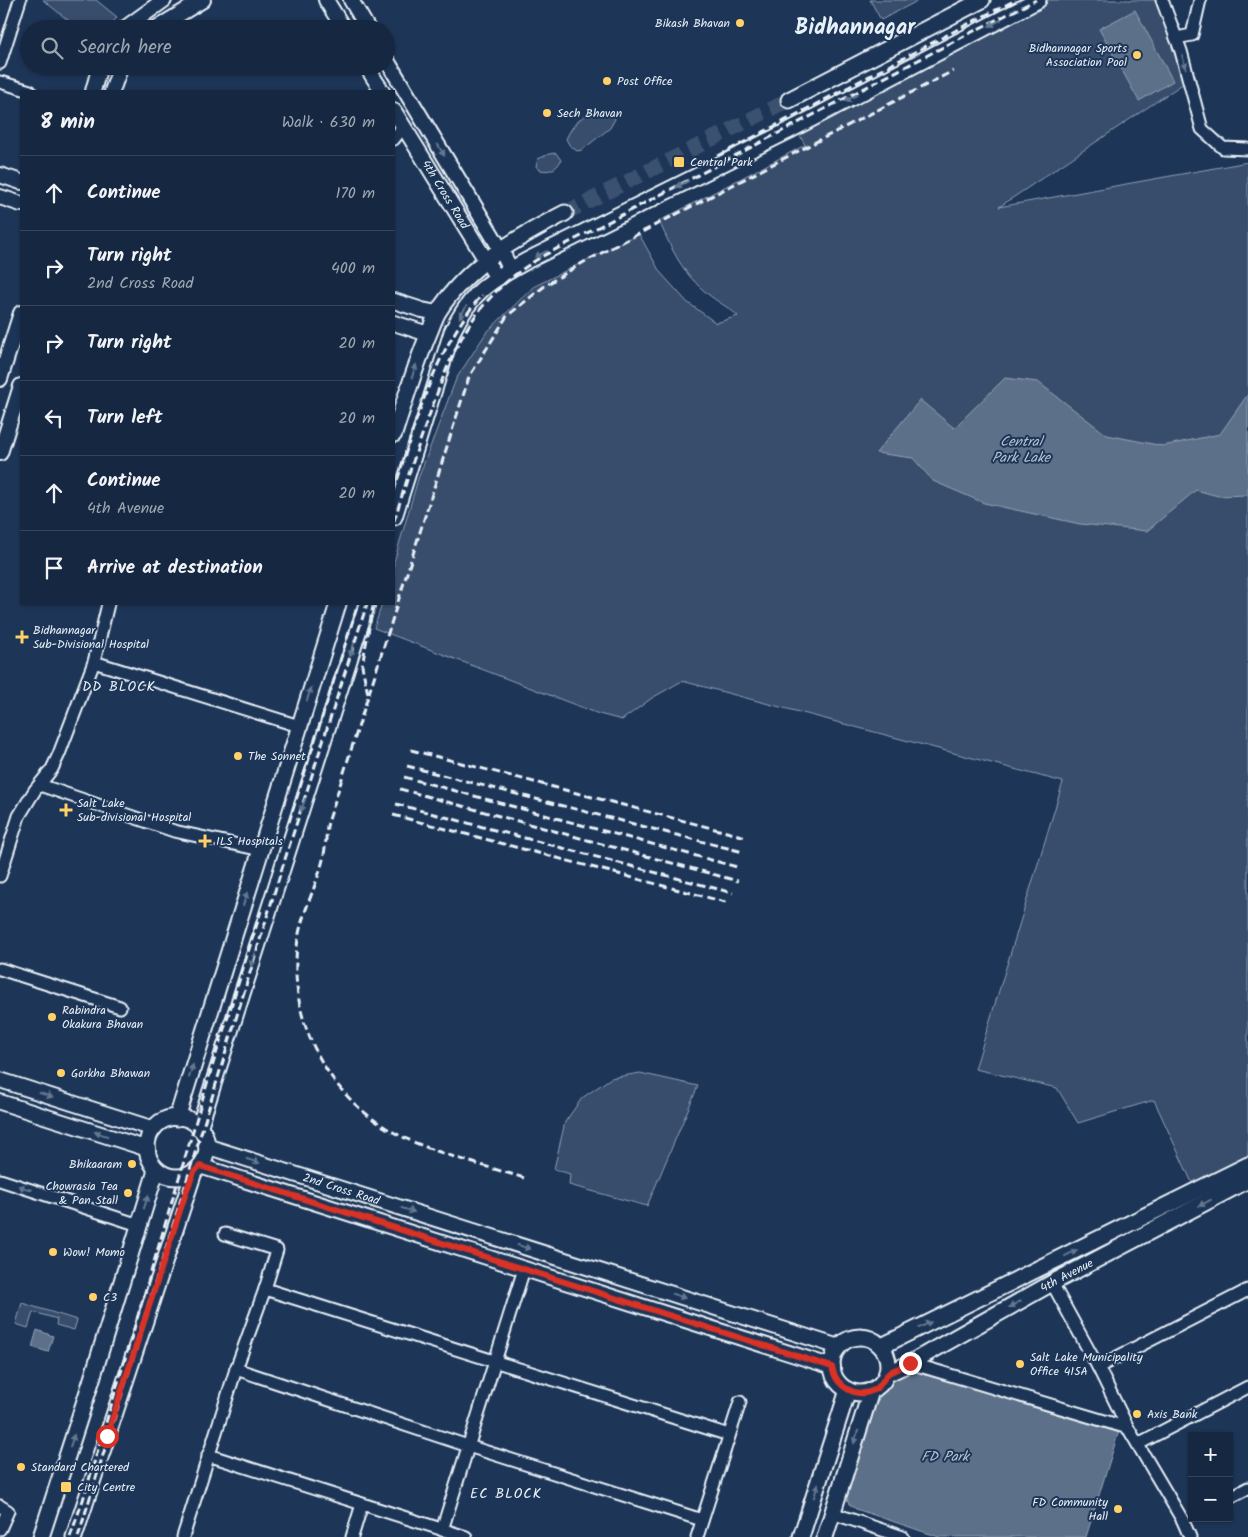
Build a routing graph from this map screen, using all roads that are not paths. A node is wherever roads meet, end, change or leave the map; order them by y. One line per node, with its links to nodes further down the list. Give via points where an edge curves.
1 (20, 0): 15 (street)
2 (164, 0): 10 (street)
3 (203, 0): 11 (street)
4 (326, 0): 12 (street)
5 (351, 0): 13 (street)
6 (982, 0): 25 (main road)
7 (1162, 0): 14 (street)
8 (1200, 0): 14 (street, via 1192,35)
9 (1030, 2): 37 (main road, one-way to 37, via 788,131)
10 (136, 20)
11 (170, 20)
12 (338, 20)
13 (363, 20)
14 (1176, 38): 29 (street, one-way to 29, via 1202,130 1223,148)
15 (0, 63)
16 (395, 74): 35 (street, one-way to 35)
17 (97, 75): 22 (street)
18 (118, 75): 23 (street)
19 (372, 75): 24 (street)
20 (0, 82): 21 (street)
21 (27, 90)
22 (92, 90)
23 (112, 90)
24 (381, 90)
25 (789, 100)
26 (395, 113): 27 (street, 4th Cross Road)
27 (403, 127): 28 (street); 36 (street, 4th Cross Road)
28 (395, 138)
29 (1248, 149)
30 (0, 175): 31 (street)
31 (20, 182)
32 (0, 197): 33 (street)
33 (20, 204)
34 (565, 213): 35 (main road)
35 (501, 250): 36 (main road); 37 (street)
36 (484, 260): 38 (street, 4th Cross Road); 40 (main road)
37 (511, 270): 38 (main road)
38 (496, 278): 48 (main road, one-way to 48, via 470,301 452,332)
39 (395, 301): 40 (street)
40 (437, 313): 43 (main road)
41 (20, 316): 44 (street)
42 (395, 323): 43 (street)
43 (428, 334): 46 (main road, one-way to 43)
44 (0, 379)
45 (20, 389): 47 (street)
46 (395, 431)
47 (0, 453)
48 (395, 514)
49 (108, 605): 52 (street)
50 (338, 605): 53 (main road, one-way to 50)
51 (366, 605): 62 (main road, one-way to 62)
52 (94, 662): 53 (street); 54 (street, via 59,754)
53 (299, 726): 55 (main road)
54 (40, 785): 55 (street, via 174,831); 56 (street, via 19,816)
55 (261, 850): 61 (main road, one-way to 55)
56 (0, 876)
57 (0, 969): 58 (street)
58 (120, 1006)
59 (0, 1080): 63 (street, one-way to 63)
60 (0, 1102): 65 (street, one-way to 60)
61 (177, 1118): 62 (main road, via 186,1119); 63 (main road, via 164,1121)
62 (200, 1128): 64 (main road)
63 (154, 1129): 65 (main road, via 147,1143)
64 (206, 1146): 68 (main road, via 205,1158); 71 (street, 2nd Cross Road, one-way to 71)
65 (148, 1149): 67 (main road)
66 (1248, 1165): 74 (main road, 4th Avenue)
67 (155, 1168): 68 (main road, via 168,1176 183,1177); 72 (main road, one-way to 67)
68 (197, 1169): 75 (street, 2nd Cross Road); 108 (main road)
69 (0, 1180): 72 (street, one-way to 69)
70 (1248, 1180): 76 (main road, 4th Avenue, one-way to 76)
71 (448, 1223): 75 (street); 82 (street, 2nd Cross Road, one-way to 82)
72 (138, 1225): 107 (main road, one-way to 72)
73 (225, 1234): 79 (street, via 277,1250)
74 (1109, 1234): 76 (main road); 81 (main road, 4th Avenue, one-way to 74)
75 (443, 1243): 77 (street, 2nd Cross Road)
76 (1116, 1249): 78 (main road, 4th Avenue)
77 (524, 1269): 83 (street); 85 (street, 2nd Cross Road)
78 (1052, 1283): 84 (main road, 4th Avenue, one-way to 84); 86 (street)
79 (265, 1289): 83 (street); 87 (street)
80 (1248, 1290): 86 (street)
81 (882, 1346): 82 (main road, via 861,1336); 88 (main road, via 889,1364)
82 (839, 1347): 85 (main road)
83 (495, 1361): 94 (street); 96 (street)
84 (910, 1363): 88 (main road, 4th Avenue); 93 (street)
85 (832, 1367): 90 (main road, via 839,1383)
86 (1098, 1367): 93 (street)
87 (236, 1370): 96 (street); 97 (street)
88 (887, 1374): 91 (main road)
89 (1248, 1387): 95 (street)
90 (848, 1390): 91 (main road, via 858,1393); 113 (main road, one-way to 90)
91 (871, 1391): 102 (main road, one-way to 102)
92 (740, 1402): 94 (street)
93 (1128, 1428): 95 (street)
94 (729, 1435): 104 (street)
95 (1138, 1444): 103 (street)
96 (468, 1446): 104 (street); 106 (street)
97 (208, 1455): 100 (street); 109 (street)
98 (1248, 1488): 99 (street)
99 (1233, 1496)
100 (362, 1504): 106 (street); 110 (street)
101 (0, 1506): 105 (street, via 8,1511)
102 (832, 1513): 114 (main road); 115 (street)
103 (1187, 1519): 116 (street)
104 (702, 1520): 112 (street)
105 (0, 1529)
106 (442, 1530): 111 (street)
107 (41, 1537)
108 (74, 1537)
109 (183, 1537)
110 (352, 1537)
111 (466, 1537)
112 (697, 1537)
113 (801, 1537)
114 (825, 1537)
115 (903, 1537)
116 (1190, 1537)

